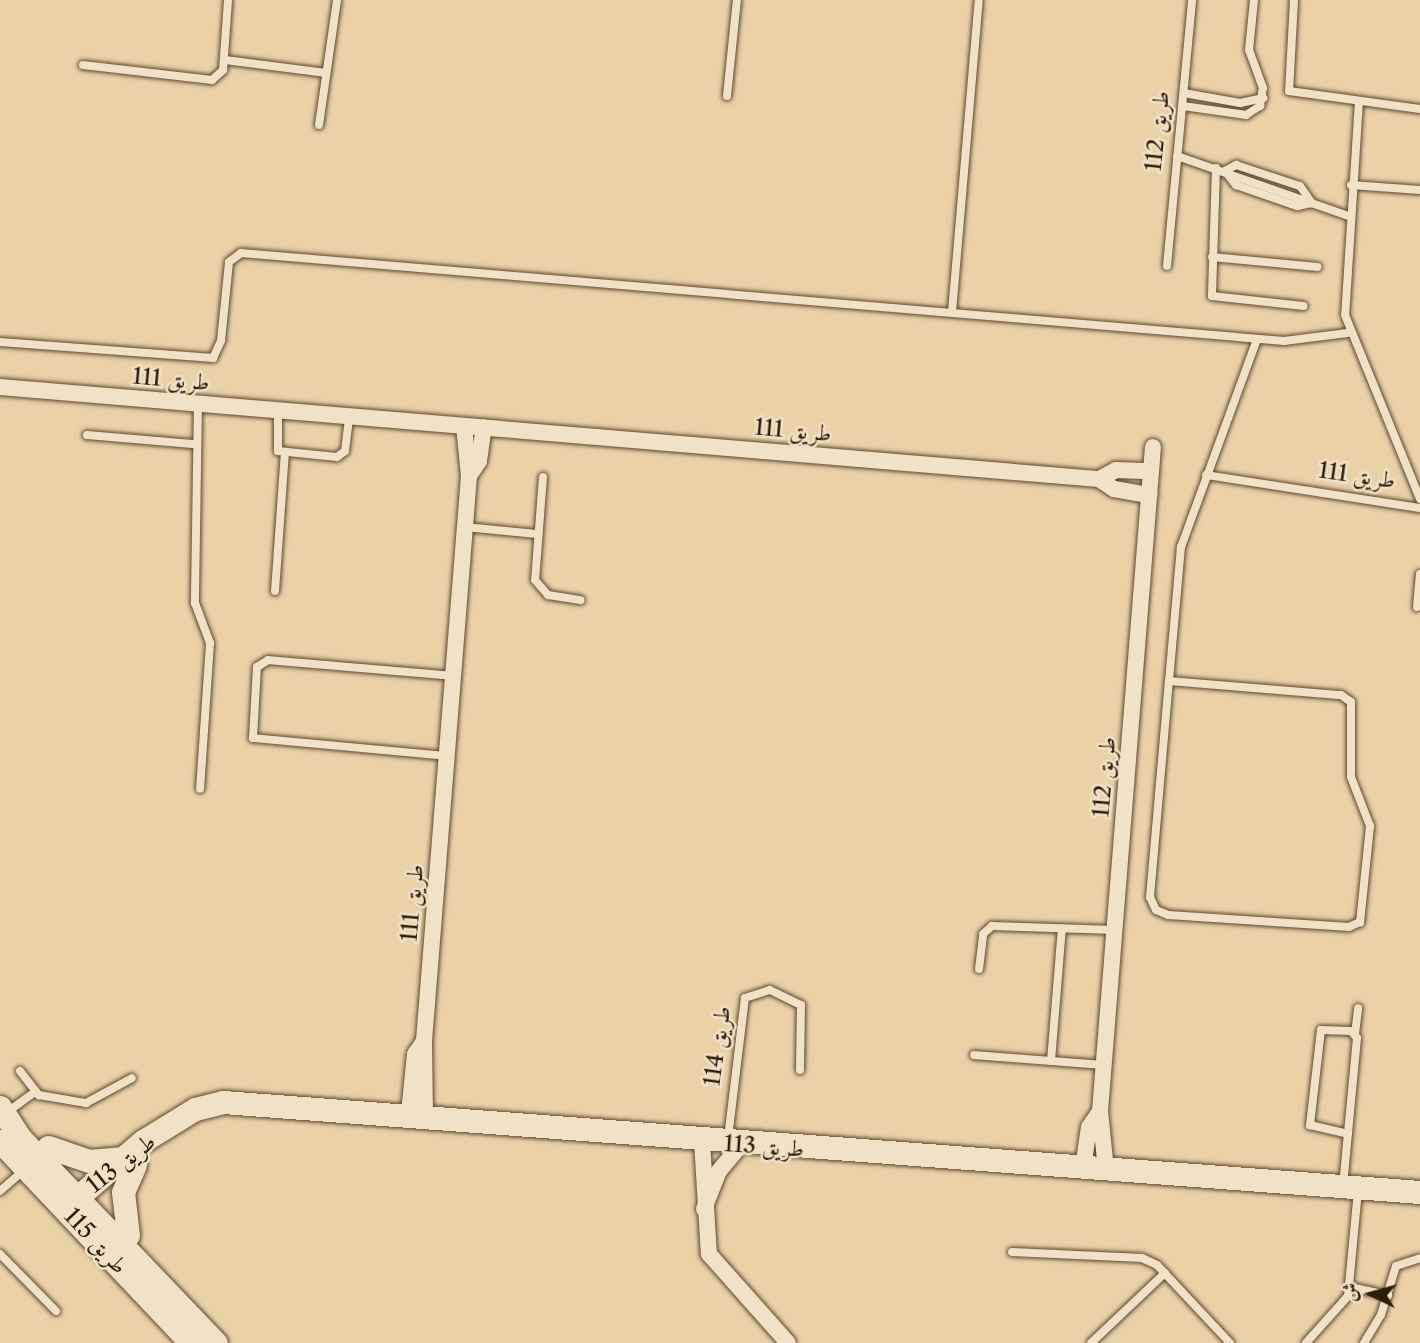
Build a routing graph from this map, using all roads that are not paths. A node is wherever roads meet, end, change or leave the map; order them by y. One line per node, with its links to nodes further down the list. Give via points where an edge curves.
1 (228, 0): 8 (lane)
2 (337, 0): 10 (lane)
3 (737, 0): 12 (lane)
4 (979, 0): 29 (lane)
5 (1192, 0): 11 (lane, طريق 112)
6 (1254, 0): 13 (lane, via 1249,50)
7 (1294, 0): 14 (lane, via 1289,91)
8 (225, 60): 9 (lane, via 212,80); 10 (lane)
9 (83, 65)
10 (326, 73): 17 (lane)
11 (1184, 93): 13 (lane, via 1240,103); 15 (lane, طريق 112)
12 (727, 96)
13 (1263, 98): 15 (lane, via 1246,115)
14 (1359, 102): 16 (lane); 21 (lane)
15 (1183, 106): 18 (lane, طريق 112)
16 (1420, 109)
17 (319, 125)
18 (1177, 156): 19 (lane); 26 (lane, طريق 112)
19 (1216, 168): 20 (lane); 25 (lane)
20 (1225, 171): 23 (lane, via 1236,185 1297,206); 23 (lane, via 1236,165 1300,186)
21 (1352, 186): 22 (lane); 24 (lane)
22 (1420, 190)
23 (1312, 203): 24 (lane)
24 (1348, 216): 30 (lane)
25 (1212, 257): 27 (lane); 28 (lane, via 1215,298)
26 (1167, 266)
27 (1318, 267)
28 (1303, 306)
29 (952, 312): 31 (lane); 32 (lane, via 241,253 229,262 221,341 213,358)
30 (1348, 332): 31 (lane, via 1306,342); 49 (lane)
31 (1257, 339): 44 (lane)
32 (0, 342)
33 (0, 387): 34 (street, طريق 111)
34 (198, 404): 35 (street, طريق 111); 40 (lane)
35 (278, 410): 36 (street, طريق 111); 42 (lane, via 275,448)
36 (349, 416): 37 (street, طريق 111); 42 (lane, via 343,456)
37 (464, 426): 38 (street, طريق 111); 45 (street, طريق 111)
38 (484, 427): 45 (street, طريق 111, via 479,461); 47 (street, طريق 111)
39 (87, 435): 40 (lane)
40 (193, 444): 60 (lane, via 195,603 210,643)
41 (1153, 447): 43 (street, طريق 112)
42 (285, 452): 54 (lane)
43 (1151, 471): 47 (street, طريق 111, via 1116,470); 48 (street, طريق 112)
44 (1206, 475): 50 (lane, طريق 111); 58 (lane, via 1181,547)
45 (469, 476): 51 (street, طريق 111)
46 (543, 477): 52 (lane)
47 (1099, 479): 48 (street, طريق 111, via 1114,489)
48 (1149, 495): 62 (street, طريق 112)
49 (1420, 499)
50 (1420, 508)
51 (465, 527): 52 (lane); 57 (street, طريق 111)
52 (537, 534): 55 (lane, via 538,586 548,595)
53 (1420, 573): 56 (lane)
54 (275, 592)
55 (581, 600)
56 (1417, 607)
57 (453, 676): 59 (street, طريق 111); 59 (lane, via 268,660 257,667 253,738)
58 (1169, 681): 58 (lane, via 1150,897 1156,910 1349,927 1360,922 1370,826 1351,777 1351,702 1341,695)
59 (447, 756): 75 (street, طريق 111)
60 (200, 789)
61 (1062, 928): 62 (lane); 63 (lane, via 988,928); 67 (lane)
62 (1114, 930): 68 (street, طريق 112)
63 (979, 969)
64 (1358, 1008): 65 (lane)
65 (1355, 1034): 76 (lane); 76 (lane, via 1318,1034 1310,1125)
66 (974, 1055): 67 (lane)
67 (1051, 1061): 68 (lane)
68 (1104, 1065): 74 (street, طريق 112)
69 (800, 1070): 79 (lane, طريق 114, via 801,1005 770,989 745,998)
70 (20, 1071): 72 (lane)
71 (132, 1078): 72 (lane, via 92,1102)
72 (35, 1092): 73 (lane)
73 (3, 1110): 80 (street, طريق 115); 87 (street, طريق 115, via 16,1133)
74 (1100, 1111): 83 (street, طريق 112); 83 (street, طريق 112, via 1089,1127)
75 (417, 1114): 78 (street, طريق 113); 81 (street, طريق 113, via 223,1102 195,1109)
76 (1348, 1134): 85 (lane)
77 (0, 1141): 82 (street, طريق 115)
78 (702, 1141): 79 (street, طريق 113); 89 (street)
79 (734, 1145): 83 (street, طريق 113); 89 (street)
80 (48, 1147): 81 (street, via 89,1161); 87 (street, طريق 115)
81 (128, 1162): 87 (street, طريق 113); 90 (street, via 122,1205)
82 (27, 1168): 84 (lane); 87 (street, طريق 115)
83 (1095, 1169): 85 (street, طريق 113)
84 (0, 1191)
85 (1358, 1191): 86 (street, طريق 113); 88 (street, طريق 113); 96 (lane)
86 (1420, 1192)
87 (82, 1200): 90 (street, طريق 115); 95 (street, طريق 115); 99 (street, طريق 115)
88 (1420, 1201)
89 (704, 1209): 101 (street, via 709,1254)
90 (128, 1235): 95 (street, طريق 115)
91 (1012, 1252): 94 (lane, via 1142,1258)
92 (0, 1254): 98 (lane)
93 (1420, 1258): 97 (lane, via 1399,1262)
94 (1165, 1273): 102 (lane); 103 (lane)
95 (162, 1285): 100 (street, طريق 115)
96 (1350, 1287): 97 (lane); 104 (lane, via 1338,1312)
97 (1388, 1295): 105 (lane)
98 (56, 1311)
99 (191, 1343)
100 (216, 1343)
101 (788, 1343)
102 (1091, 1343)
103 (1230, 1343)
104 (1306, 1343)
105 (1364, 1343)

